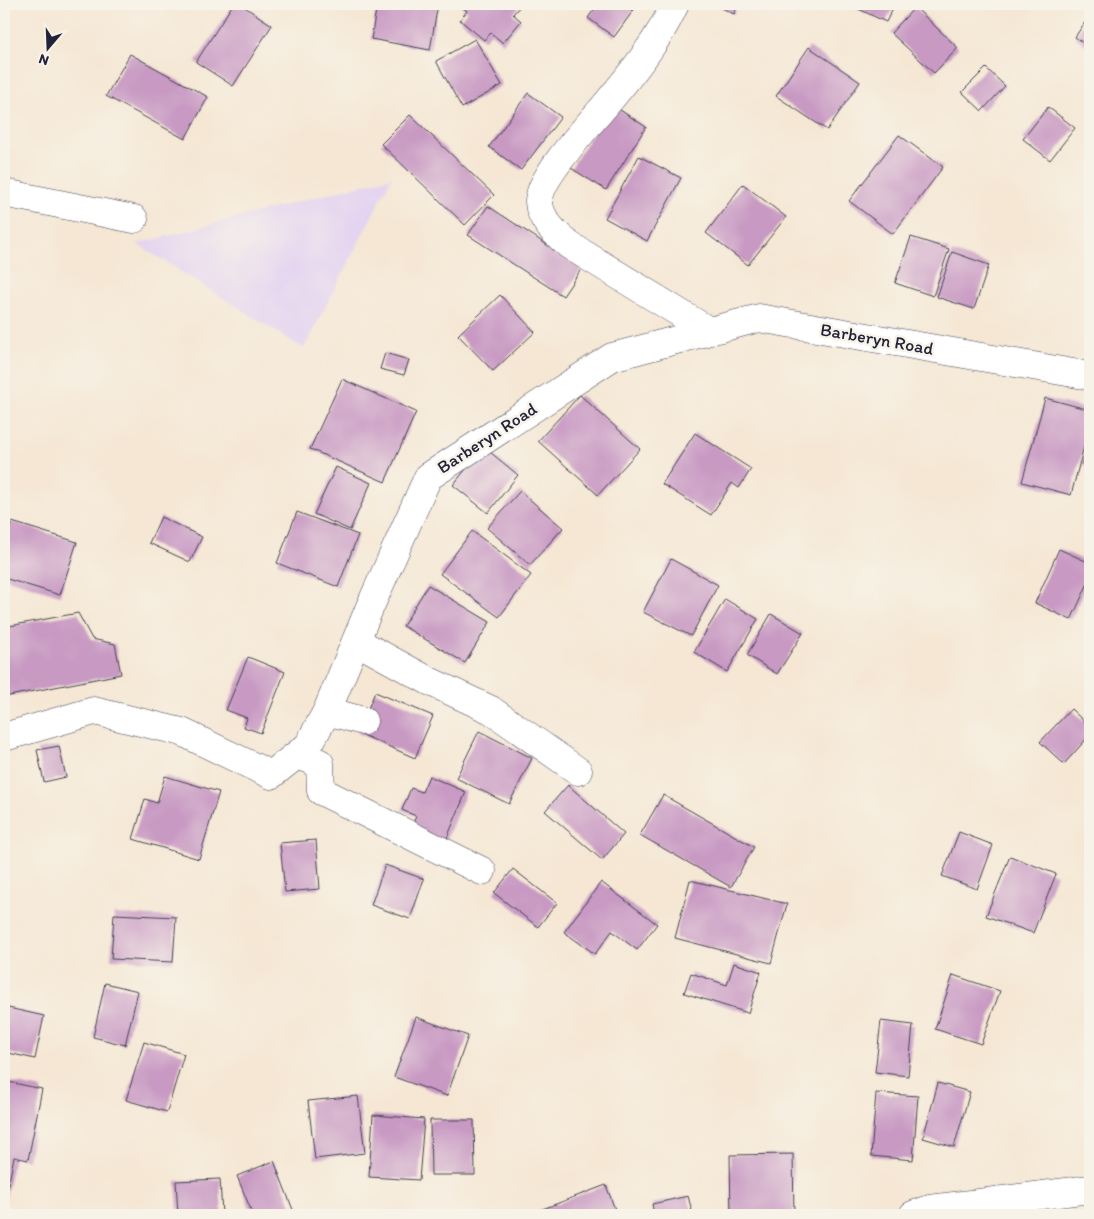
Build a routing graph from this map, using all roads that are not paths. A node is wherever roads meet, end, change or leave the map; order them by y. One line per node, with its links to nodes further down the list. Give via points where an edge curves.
1 (675, 4): 4 (street, via 649,49 566,152 545,184 539,201 552,230 569,245)
2 (4, 193): 3 (street)
3 (134, 218)
4 (709, 331): 5 (street, Barberyn Road, via 759,318); 6 (street, Barberyn Road, via 612,356 428,476)
5 (1090, 376)
6 (356, 641): 7 (street, Barberyn Road); 11 (street, via 491,710)
7 (327, 711): 8 (street); 10 (street, Barberyn Road, via 308,746)
8 (363, 721)
9 (4, 738): 10 (street, Barberyn Road, via 94,711 182,732 271,775)
10 (297, 755): 12 (street, via 320,764 321,791)
11 (578, 771)
12 (482, 871)
13 (1090, 1189): 14 (street)
14 (913, 1215)

